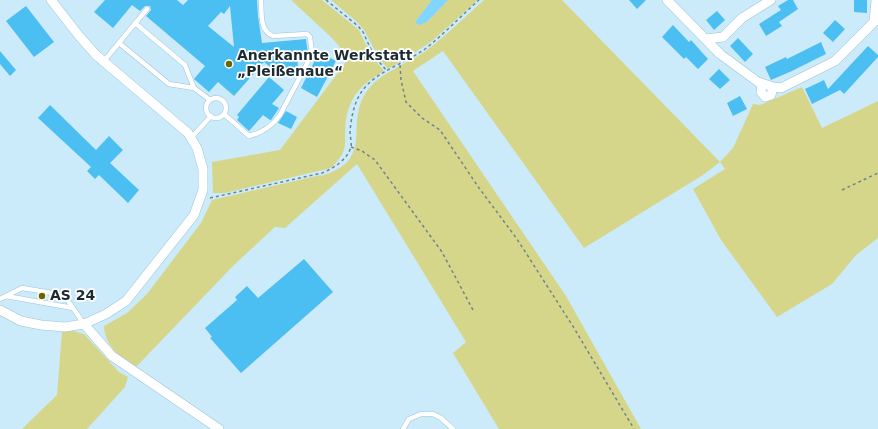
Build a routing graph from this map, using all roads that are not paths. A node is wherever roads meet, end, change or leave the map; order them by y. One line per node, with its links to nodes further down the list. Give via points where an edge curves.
1 (51, 0): 13 (street, via 80,37)
2 (261, 0): 16 (lane, via 264,29 268,34 307,34 310,37 312,54 273,124 258,134 249,136)
3 (771, 0): 9 (street, via 742,18)
4 (876, 0): 7 (street)
5 (670, 1): 10 (street)
6 (147, 9): 8 (lane)
7 (876, 21): 12 (street, via 836,61 781,88 760,83)
8 (135, 23): 11 (lane); 14 (lane, via 185,65)
9 (723, 37): 10 (street); 12 (street)
10 (705, 39): 12 (street)
11 (119, 43): 13 (lane); 14 (lane, via 169,84)
12 (720, 54)
13 (104, 61): 18 (street)
14 (194, 88): 15 (lane)
15 (210, 100): 16 (lane, via 222,99 226,106); 17 (lane, via 206,109)
16 (224, 114): 17 (lane, via 218,118)
17 (210, 116): 18 (lane)
18 (191, 138): 23 (street, via 203,169 203,190 194,215 126,301)
19 (6, 296): 20 (lane); 21 (lane); 21 (lane, via 22,288 64,295)
20 (0, 299)
21 (73, 308): 23 (lane)
22 (0, 310): 23 (street, via 21,321 41,325 65,327)
23 (84, 324): 24 (street, via 112,356)
24 (219, 429)
25 (404, 429): 26 (lane, via 409,419 421,414 432,414)
26 (453, 429)

